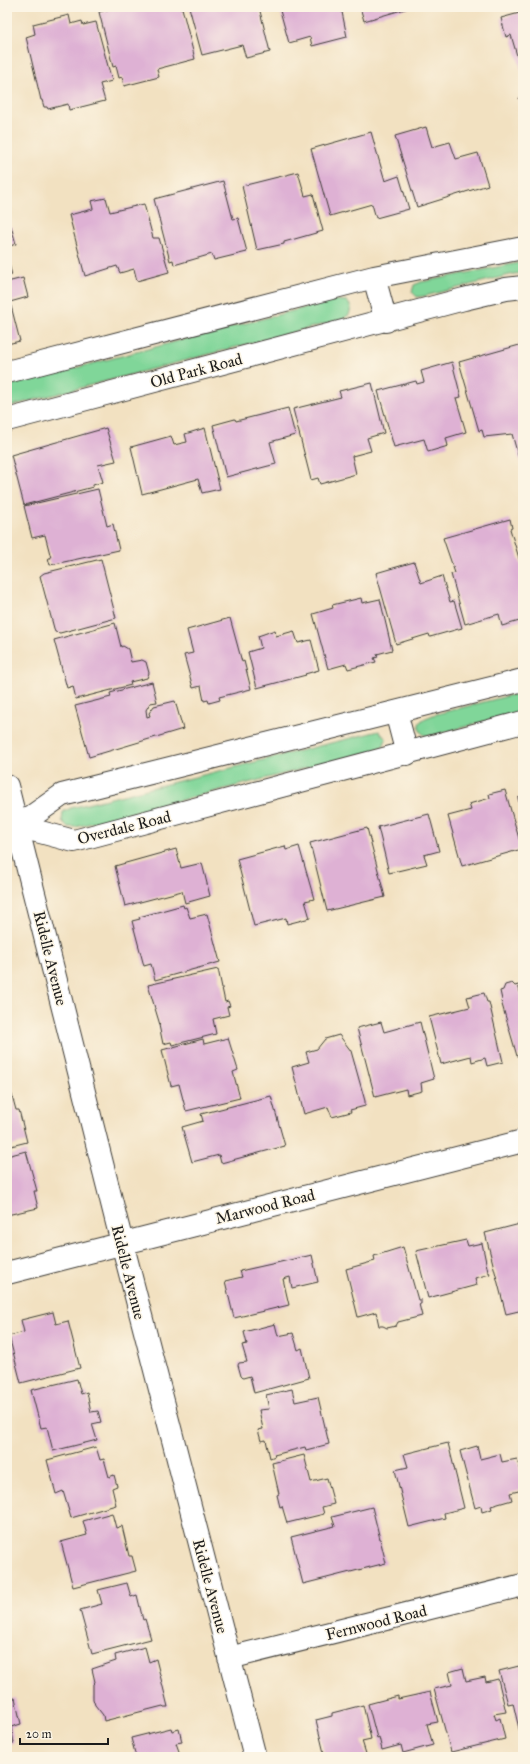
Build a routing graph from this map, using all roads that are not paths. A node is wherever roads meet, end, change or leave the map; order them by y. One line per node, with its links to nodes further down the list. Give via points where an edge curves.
1 (523, 248): 2 (street)
2 (374, 277): 4 (street); 5 (street)
3 (523, 287): 4 (street, Old Park Road, via 485,294)
4 (386, 321): 6 (street, Old Park Road)
5 (7, 372)
6 (7, 420)
7 (523, 680): 8 (street)
8 (396, 712): 10 (street); 12 (street, via 62,795)
9 (523, 722): 10 (street, Overdale Road)
10 (407, 754): 12 (street, Overdale Road, via 74,841)
11 (7, 786): 12 (street, Ridelle Avenue)
12 (18, 826): 14 (street, Ridelle Avenue)
13 (523, 1141): 14 (street, Marwood Road)
14 (122, 1242): 15 (street, Marwood Road); 17 (street, Ridelle Avenue)
15 (7, 1273)
16 (523, 1585): 17 (street, Fernwood Road)
17 (229, 1658): 18 (street, Ridelle Avenue)
18 (255, 1757)

